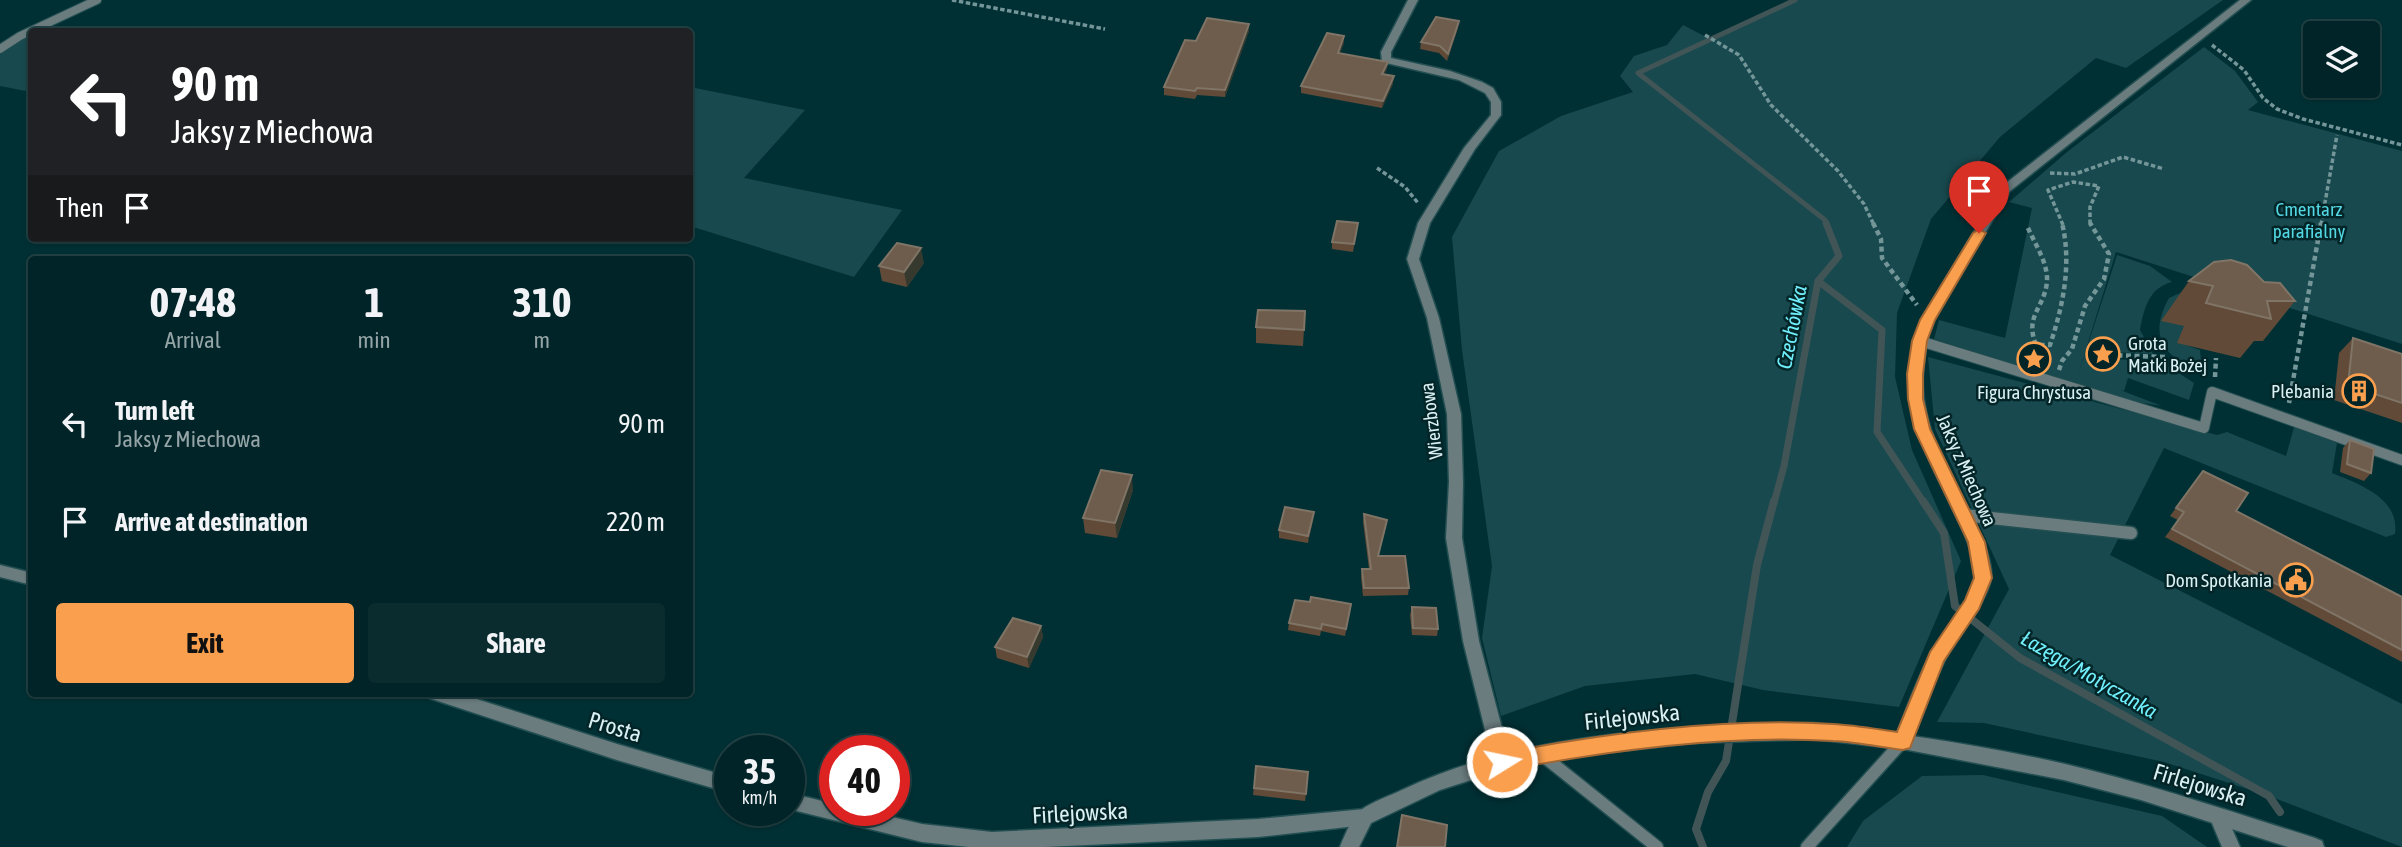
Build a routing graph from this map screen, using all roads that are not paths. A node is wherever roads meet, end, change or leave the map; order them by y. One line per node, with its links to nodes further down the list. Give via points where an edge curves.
1 (97, 0): 4 (lane)
2 (1413, 0): 16 (street, Wierzbowa, via 1386,60 1471,79 1485,85 1495,98 1496,115 1424,223 1413,259 1433,318 1454,414 1454,538 1471,641)
3 (2246, 0): 7 (street, Jaksy z Miechowa, via 2005,189 1927,320)
4 (36, 28)
5 (28, 32): 6 (lane)
6 (0, 49)
7 (1920, 341): 8 (lane, via 2204,428 2212,392); 9 (street, Jaksy z Miechowa, via 1915,374 1922,429)
8 (2402, 460)
9 (1962, 515): 10 (lane); 14 (street, Jaksy z Miechowa, via 1981,555 1983,578 1937,658)
10 (2131, 533)
11 (0, 571): 12 (street)
12 (28, 578)
13 (448, 697): 17 (street, Prosta)
14 (1903, 741): 15 (street, Firlejowska, via 1824,731 1757,731); 19 (street, Firlejowska, via 2064,772); 23 (lane)
15 (1542, 755): 16 (street, Firlejowska); 22 (lane)
16 (1502, 762): 20 (street, Firlejowska, via 1436,783)
17 (714, 780)
18 (805, 805): 20 (street, Firlejowska, via 922,833 992,841 1258,828)
19 (2218, 816): 24 (street); 25 (street, Firlejowska)
20 (1365, 817): 21 (street)
21 (1349, 847)
22 (1657, 847)
23 (1807, 847)
24 (2231, 847)
25 (2315, 847)

